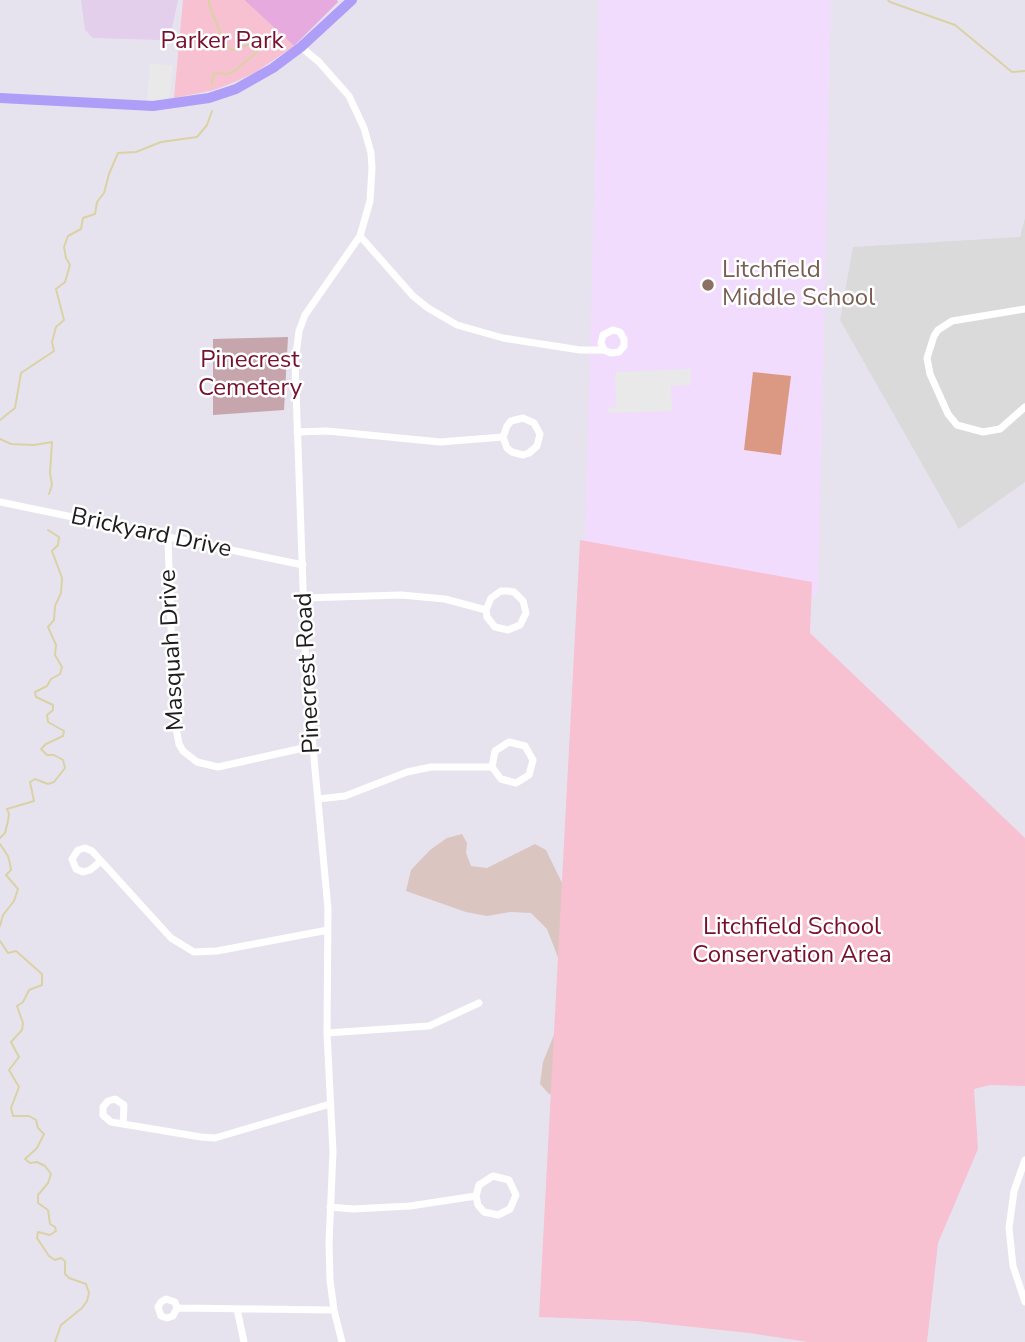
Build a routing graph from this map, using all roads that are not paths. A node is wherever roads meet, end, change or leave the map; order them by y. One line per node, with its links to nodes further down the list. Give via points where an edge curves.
1 (352, 0): 2 (main road)
2 (301, 47): 3 (main road, via 249,83 196,101 146,106); 4 (street, Pinecrest Road, via 349,96 366,135 372,184)
3 (0, 98)
4 (360, 236): 6 (street, via 413,296 457,325 503,338); 8 (street, Pinecrest Road, via 316,298 299,331)
5 (1025, 309): 7 (street, via 952,321 934,336 927,358 957,425 984,432 1000,429)
6 (604, 350)
7 (1025, 407)
8 (297, 432): 9 (street, via 334,431 440,443); 12 (street, Pinecrest Road)
9 (503, 437): 9 (street, via 507,425 523,418 534,423 540,434 537,446 523,455 508,448)
10 (0, 502): 11 (street, Brickyard Drive)
11 (168, 538): 12 (street, Brickyard Drive); 15 (street, Masquah Drive, via 174,717 183,751 197,762 218,767)
12 (303, 565): 13 (street, Pinecrest Road)
13 (304, 598): 14 (street, via 424,597); 15 (street, Pinecrest Road)
14 (486, 610): 14 (street, via 491,598 508,591 523,601 526,613 520,625 508,630 495,627)
15 (312, 746): 17 (street, Pinecrest Road)
16 (492, 767): 16 (street, via 495,751 509,742 525,746 533,760 529,775 516,783 501,779); 17 (street, via 415,770 345,796)
17 (318, 799): 19 (street, Pinecrest Road)
18 (101, 861): 19 (street, via 171,938 194,952)
19 (328, 930): 21 (street, Pinecrest Road)
20 (479, 1003): 21 (street, via 429,1026)
21 (327, 1033): 22 (street, Pinecrest Road)
22 (330, 1104): 23 (street, via 215,1138); 26 (street, Pinecrest Road)
23 (123, 1124)
24 (1025, 1160): 27 (street, via 1014,1191 1009,1228 1013,1266)
25 (476, 1196): 25 (street, via 482,1180 498,1175 512,1184 516,1195 510,1209 498,1215 484,1212); 26 (street, via 407,1206)
26 (330, 1207): 30 (street, Pinecrest Road)
27 (1025, 1302)
28 (177, 1308): 29 (street)
29 (237, 1309): 30 (street); 31 (street)
30 (334, 1310): 32 (street, Pinecrest Road)
31 (244, 1342)
32 (341, 1342)

